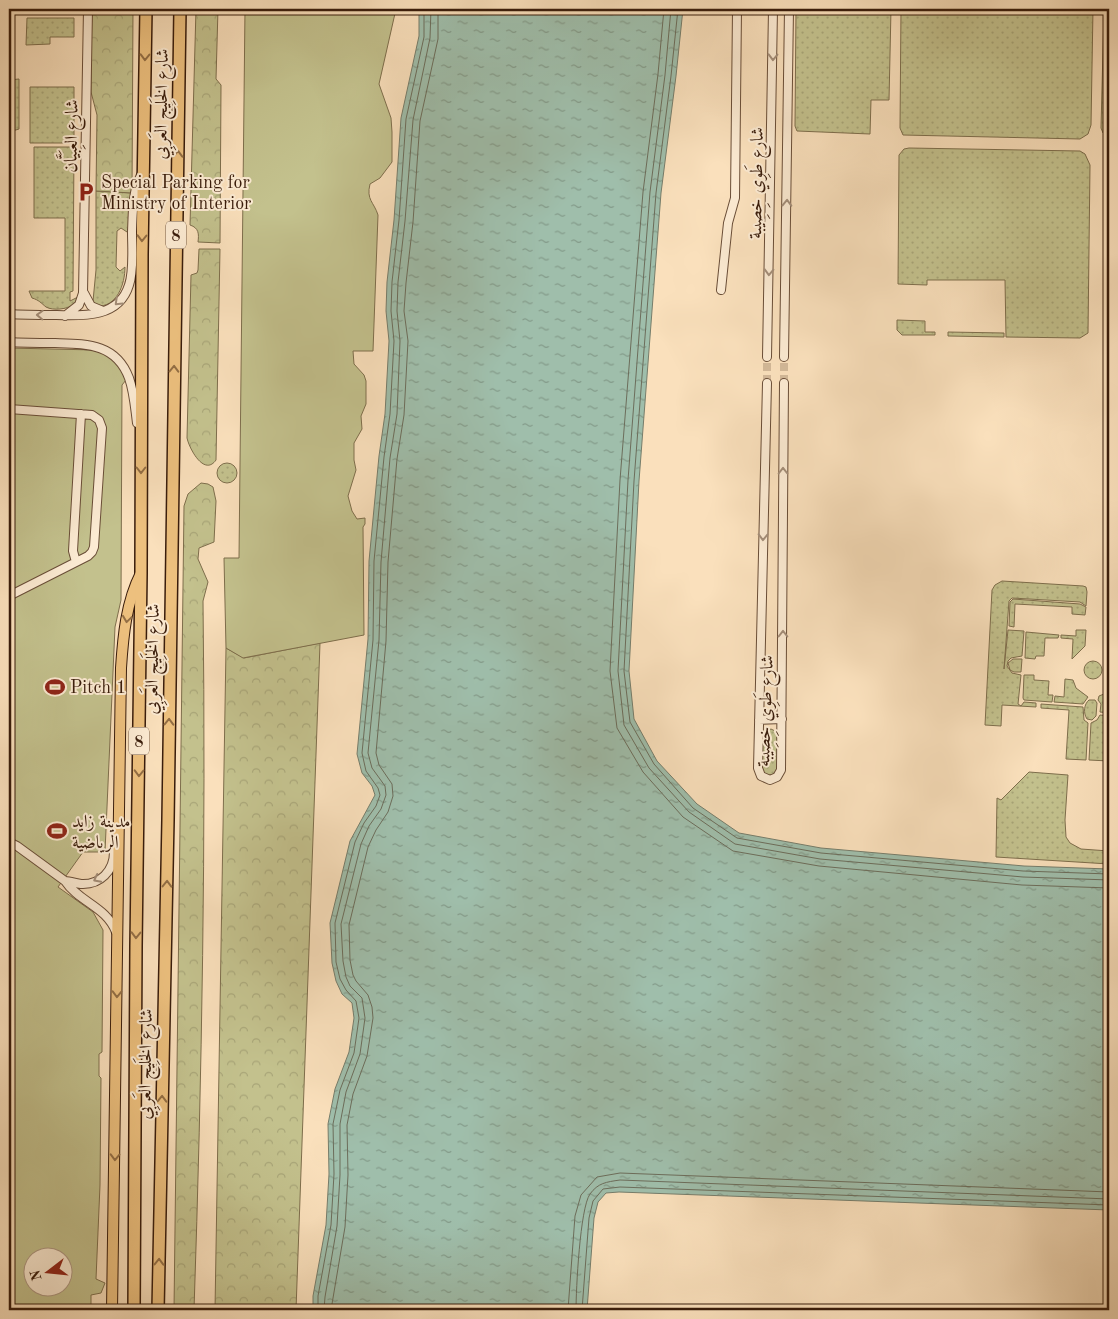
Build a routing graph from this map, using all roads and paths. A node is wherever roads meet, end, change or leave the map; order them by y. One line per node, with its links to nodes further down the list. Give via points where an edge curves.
1 (88, 9): 11 (street, شارع العِبَيَّان)
2 (146, 9): 9 (highway, شارع الخَلِيج العَربِي / 8, one-way to 9)
3 (180, 9): 8 (highway, شارع الخَلِيج العَربِي / 8)
4 (188, 9): 8 (highway)
5 (737, 9): 10 (street, via 735,198 728,223)
6 (773, 9): 16 (street, شارع طَوِي خِصِيبة, one-way to 16)
7 (789, 9): 17 (street, شارع طَوِي خِصِيبة, one-way to 7)
8 (179, 53): 38 (highway, شارع الخَلِيج العَربِي / 8, one-way to 8)
9 (143, 172): 12 (street, one-way to 12, via 136,186 134,201 131,281 122,300); 24 (highway, شارع الخَلِيج العَربِي / 8, one-way to 24)
10 (720, 290)
11 (83, 293): 12 (street, via 91,306); 14 (street, via 79,305)
12 (105, 311): 14 (street)
13 (9, 314): 14 (street, one-way to 13)
14 (65, 316)
15 (9, 342): 24 (street, via 86,344 112,355 129,379)
16 (767, 344): 17 (street); 18 (street, شارع طَوِي خِصِيبة)
17 (784, 344): 19 (street, شارع طَوِي خِصِيبة)
18 (767, 357)
19 (784, 357)
20 (767, 383): 29 (street, شارع طَوِي خِصِيبة, one-way to 29)
21 (784, 383): 28 (street, شارع طَوِي خِصِيبة, one-way to 21)
22 (9, 409): 23 (street)
23 (81, 414): 25 (street, via 73,551); 25 (street, via 97,418 102,428 94,547 90,555)
24 (141, 445): 26 (highway, شارع الخَلِيج العَربِي / 8, one-way to 26)
25 (76, 562): 27 (street)
26 (142, 573): 30 (main road, one-way to 30, via 131,599 122,661); 37 (highway, شارع الخَلِيج العَربِي / 8, one-way to 37)
27 (9, 596)
28 (782, 719): 29 (street); 29 (street, شارع طَوِي خِصِيبة, via 782,770 770,780 761,776 758,768)
29 (759, 720)
30 (119, 821): 34 (street, one-way to 34, via 114,858 108,872 100,879 82,884); 35 (main road)
31 (9, 836): 33 (street)
32 (9, 842): 33 (street)
33 (17, 846): 34 (street)
34 (65, 881): 35 (street, via 108,917)
35 (118, 936): 36 (main road, one-way to 36)
36 (112, 1310)
37 (134, 1310)
38 (158, 1310)

